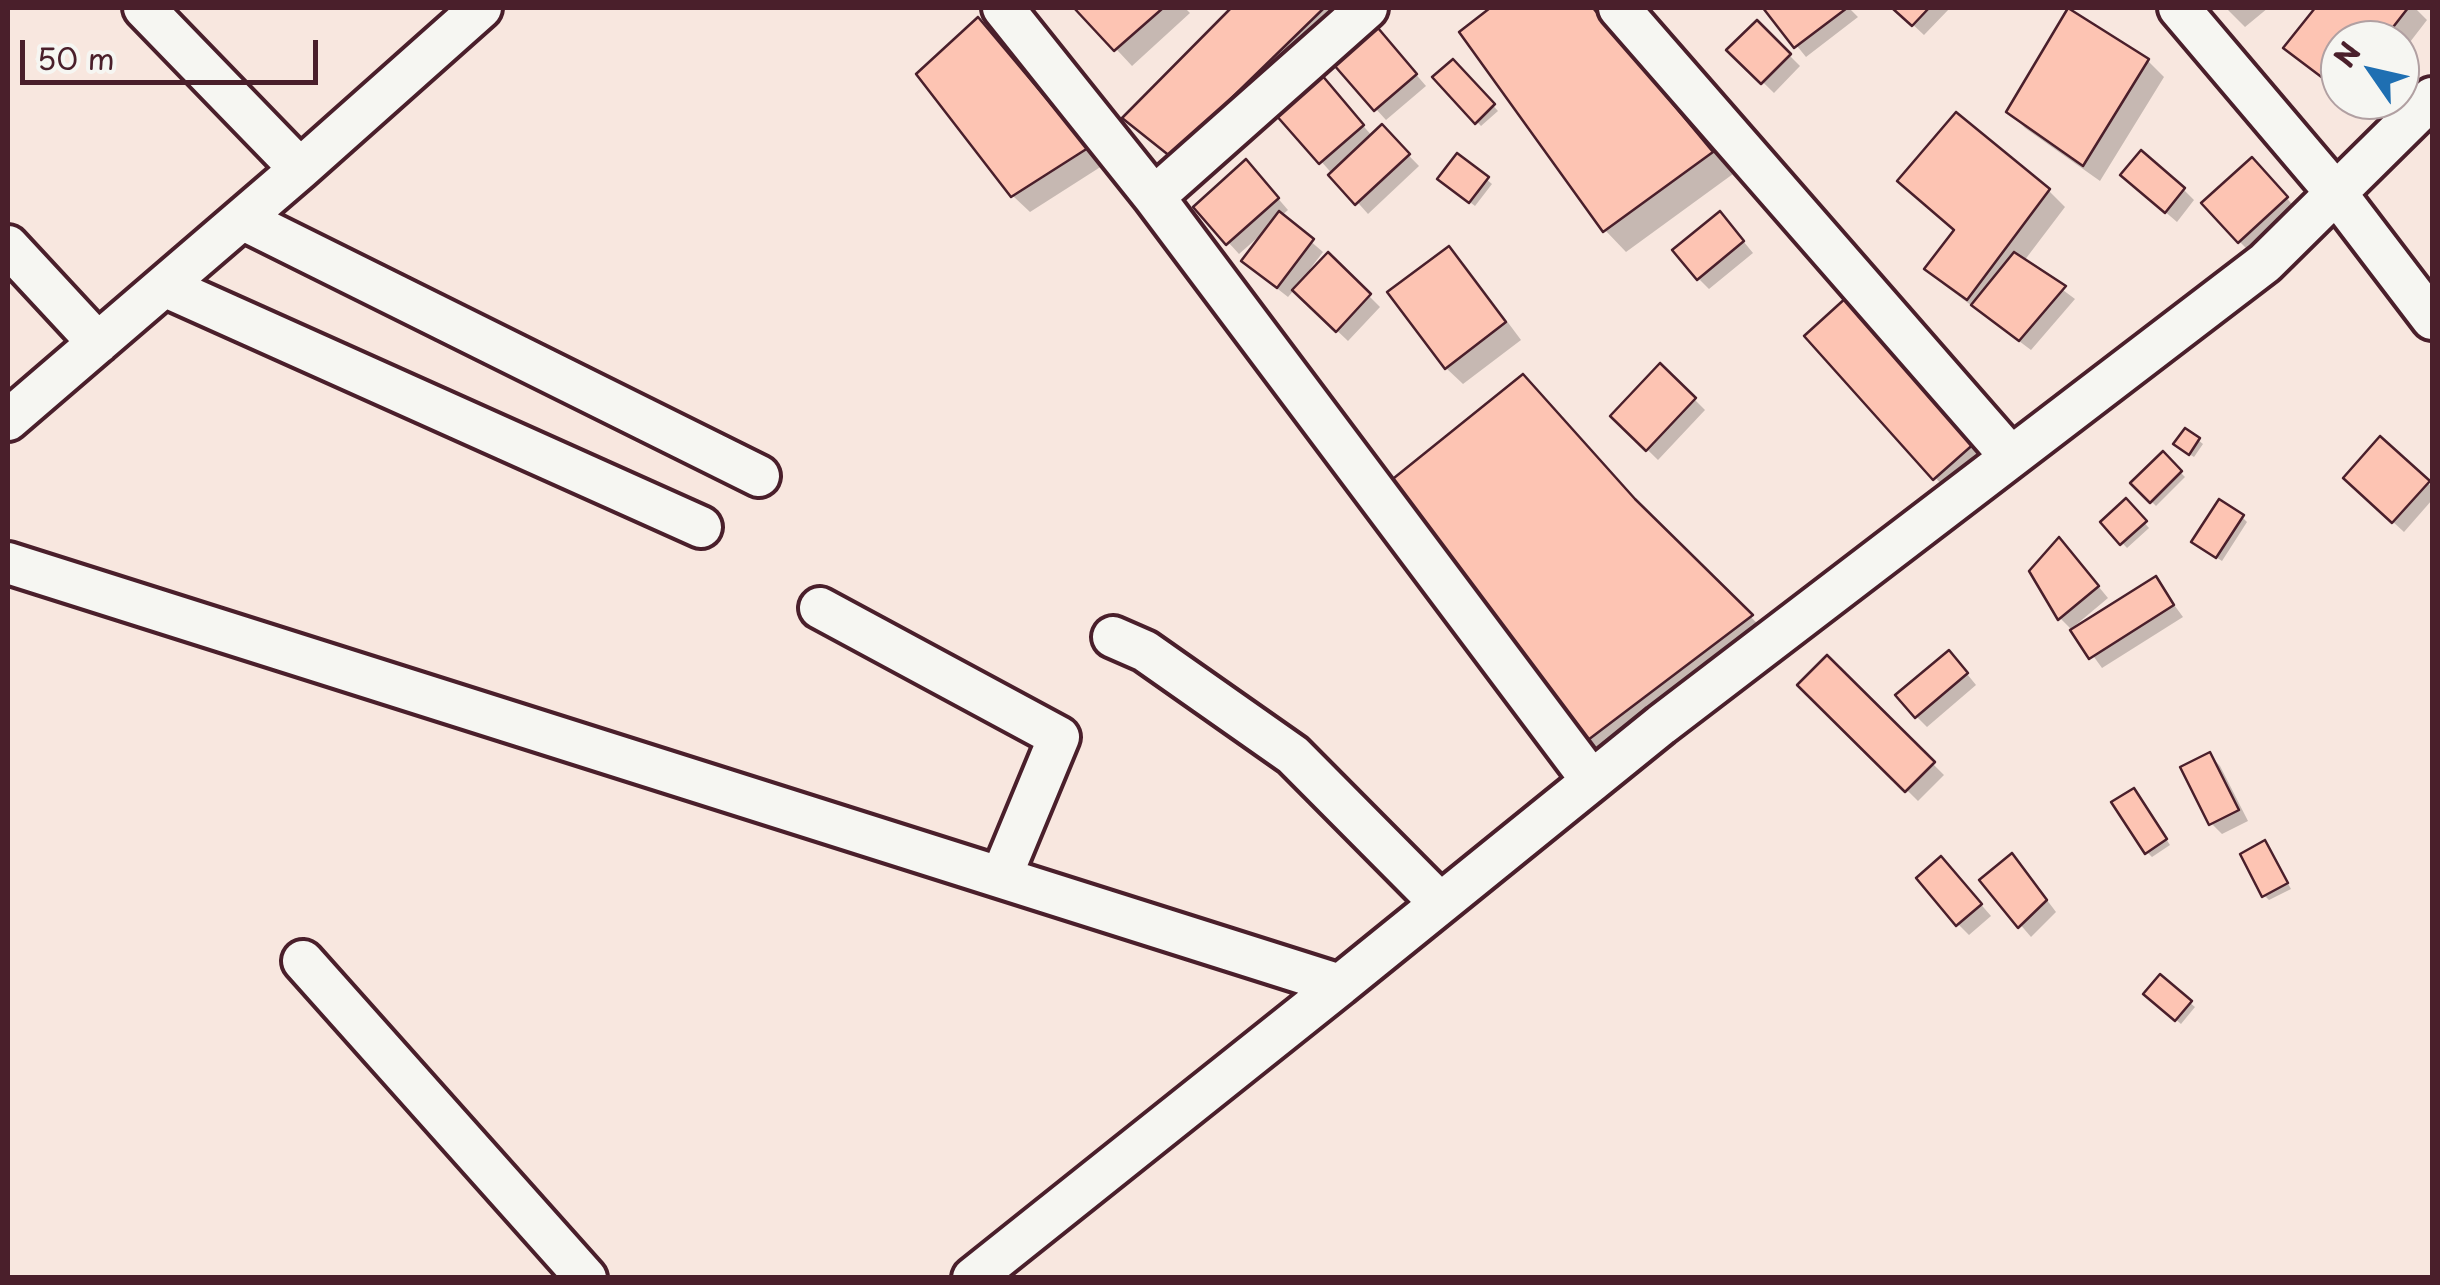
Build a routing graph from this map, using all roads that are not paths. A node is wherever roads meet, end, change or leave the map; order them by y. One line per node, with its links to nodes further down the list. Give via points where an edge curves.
1 (144, 8): 9 (street)
2 (481, 8): 7 (street)
3 (1003, 8): 11 (street)
4 (1367, 8): 11 (street)
5 (1619, 8): 18 (street)
6 (2179, 8): 10 (street)
7 (439, 21): 9 (street)
8 (2432, 98): 10 (street)
9 (300, 169): 12 (street)
10 (2336, 193): 15 (street); 18 (street, via 2265,263)
11 (1154, 197): 24 (street)
12 (242, 219): 14 (street); 19 (street)
13 (8, 246): 16 (street)
14 (164, 286): 16 (street); 20 (street)
15 (2432, 319)
16 (98, 343): 17 (street)
17 (8, 420)
18 (2011, 456): 24 (street)
19 (759, 476)
20 (700, 527)
21 (8, 563): 25 (street)
22 (820, 608): 25 (street, via 1059,737)
23 (1113, 638): 26 (street, via 1145,651 1294,756)
24 (1592, 781): 26 (street)
25 (1001, 878): 28 (street)
26 (1440, 903): 28 (street)
27 (303, 960): 29 (street)
28 (1340, 984): 30 (street)
29 (586, 1278)
30 (973, 1278)

